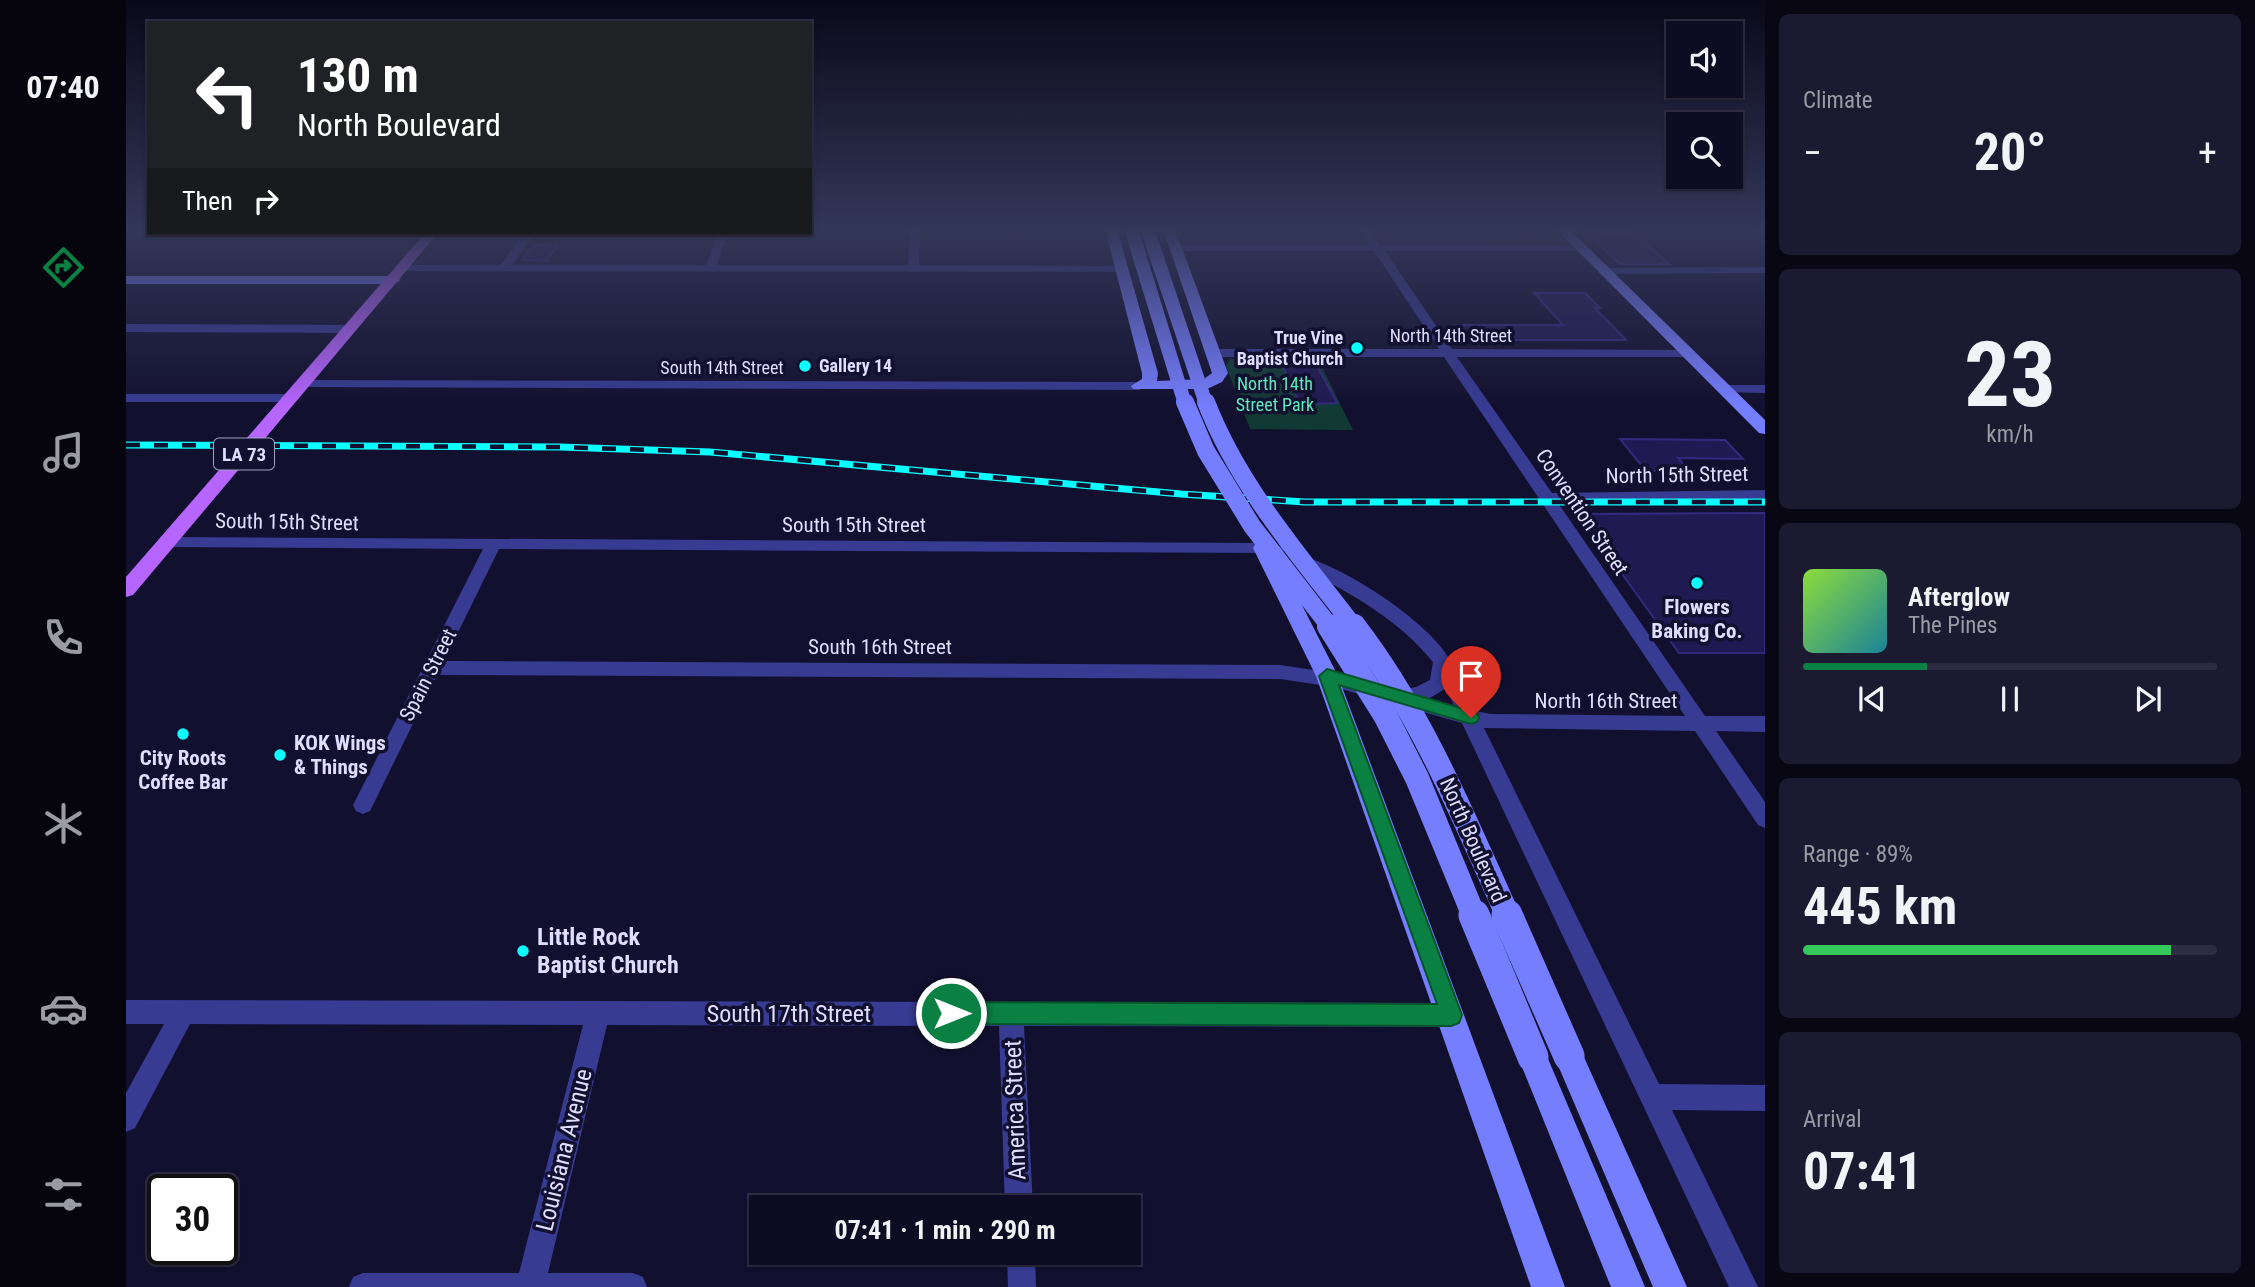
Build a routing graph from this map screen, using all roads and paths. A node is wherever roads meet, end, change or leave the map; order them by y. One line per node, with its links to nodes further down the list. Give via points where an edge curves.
1 (386, 289): 9 (main road, LA 73)
2 (1127, 289): 15 (street, via 1150,373 1149,381)
3 (1159, 289): 51 (street, North Boulevard, bridge, via 1185,403 1206,451 1252,526 1320,611 1385,715 1417,778)
4 (1166, 289): 52 (street, North Boulevard, bridge, via 1221,441 1260,504 1369,646 1455,797)
5 (1190, 289): 11 (street)
6 (1405, 289): 13 (street, Convention Street)
7 (1623, 289): 12 (street)
8 (132, 328): 9 (street); 10 (street)
9 (351, 329): 14 (main road, LA 73)
10 (126, 338)
11 (1214, 353): 13 (street, North 14th Street); 15 (street, via 1220,373 1210,383)
12 (1688, 353): 13 (street, North 14th Street); 16 (street)
13 (1450, 354): 22 (street, Convention Street)
14 (304, 384): 15 (street, South 14th Street); 19 (main road, LA 73)
15 (1139, 386)
16 (1725, 389): 17 (street); 20 (street)
17 (1765, 389)
18 (126, 398): 19 (street)
19 (293, 398): 23 (main road, LA 73)
20 (1765, 429)
21 (1765, 495): 22 (street, North 15th Street)
22 (1547, 498): 32 (street, Convention Street)
23 (167, 542): 24 (street, South 15th Street); 26 (main road, LA 73)
24 (493, 545): 25 (street, South 15th Street); 28 (street, Spain Street)
25 (1263, 548): 27 (street, South 15th Street, via 1311,567 1386,609 1422,636); 29 (street)
26 (126, 590)
27 (1442, 661): 30 (street, via 1442,676 1434,688); 31 (street, South 15th Street)
28 (431, 668): 29 (street, South 16th Street); 34 (street, Spain Street)
29 (1327, 676): 30 (street, North 16th Street); 40 (street)
30 (1399, 697): 31 (street, North 16th Street)
31 (1471, 718): 32 (street, North 16th Street, via 1516,724); 41 (street)
32 (1700, 724): 33 (street, North 16th Street); 35 (street, Convention Street)
33 (1765, 724)
34 (363, 805)
35 (1765, 818)
36 (126, 1012): 37 (street, South 17th Street)
37 (184, 1012): 39 (street, South 17th Street); 43 (street)
38 (1011, 1013): 39 (street, South 17th Street); 40 (street, South 17th Street); 44 (street, America Street)
39 (598, 1014): 47 (street, Louisiana Avenue)
40 (1451, 1015): 50 (street)
41 (1654, 1097): 42 (street); 53 (street)
42 (1765, 1098)
43 (126, 1119)
44 (1018, 1195)
45 (1021, 1265): 49 (street)
46 (363, 1287): 47 (street)
47 (530, 1287): 48 (street)
48 (633, 1287)
49 (1022, 1287)
50 (1548, 1287)
51 (1628, 1287)
52 (1670, 1287)
53 (1745, 1287)

